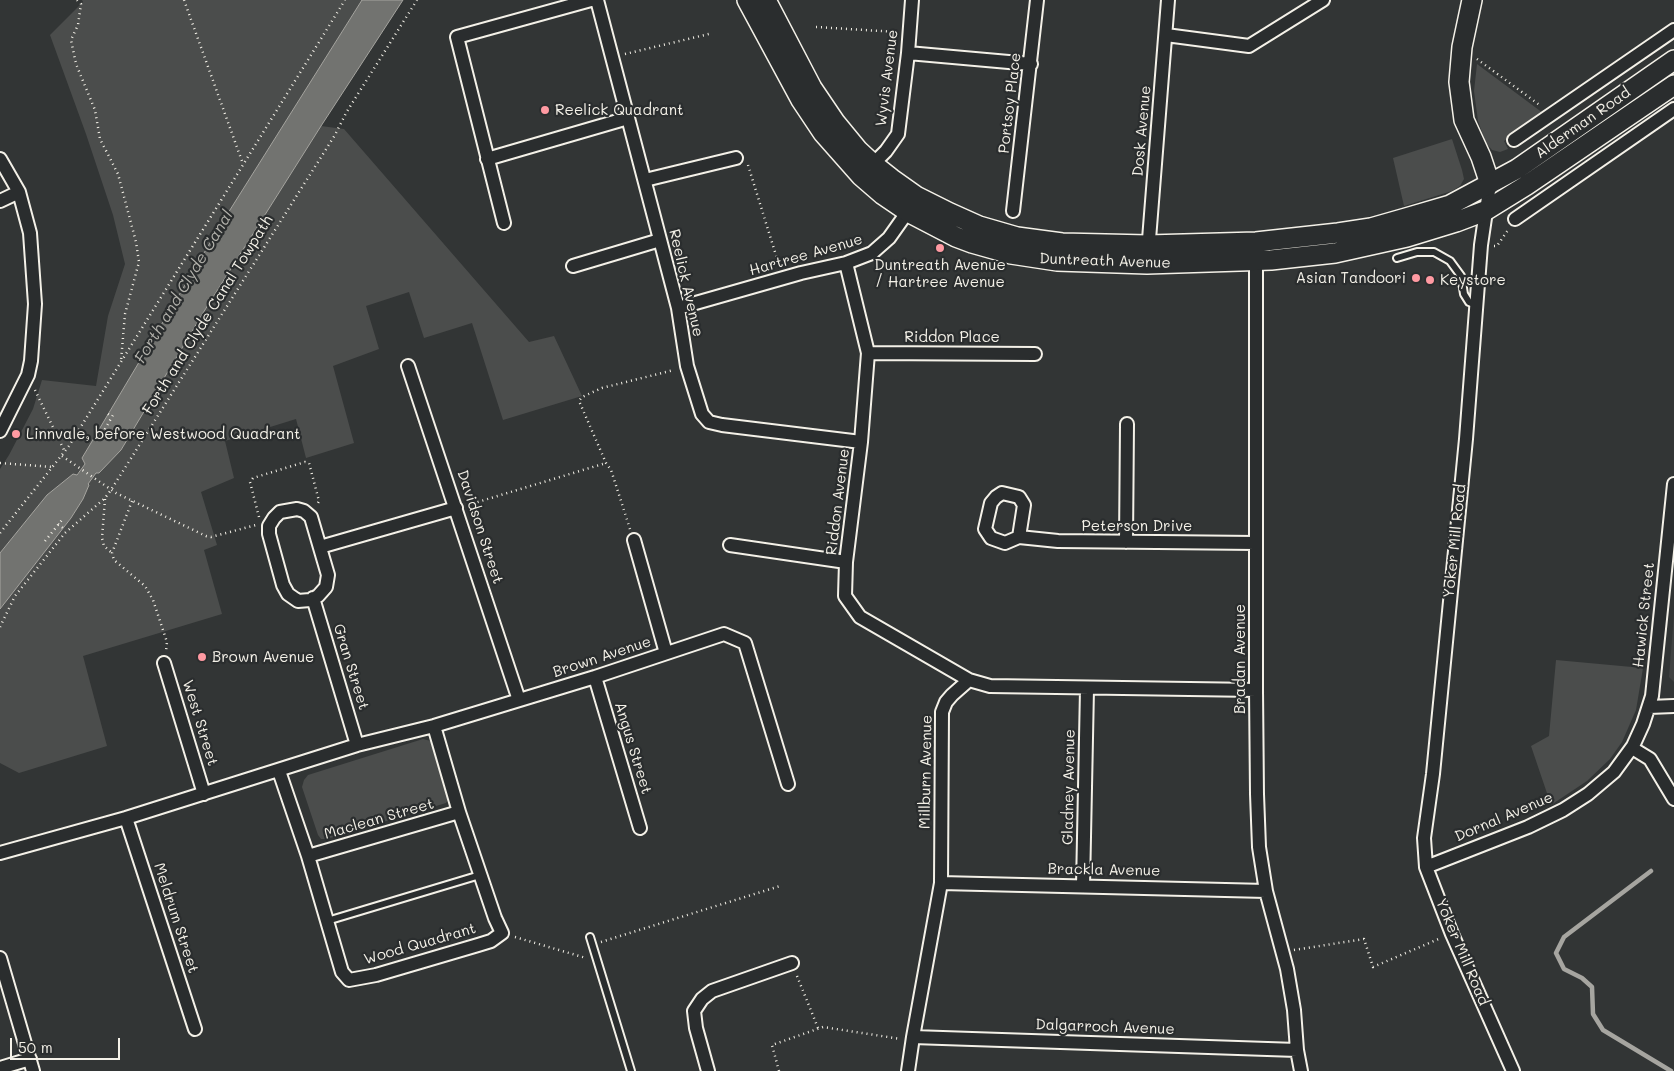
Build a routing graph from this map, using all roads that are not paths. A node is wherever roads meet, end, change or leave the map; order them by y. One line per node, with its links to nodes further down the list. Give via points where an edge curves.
1 (591, 0): 22 (street, via 457,37)
2 (597, 0): 17 (street, Reelick Avenue)
3 (747, 0): 23 (street, Duntreath Avenue, via 801,100 823,133)
4 (766, 0): 23 (street, Duntreath Avenue, via 812,88 834,122 858,150)
5 (912, 0): 12 (street, Wyvis Avenue)
6 (1038, 0): 14 (street, Portsoy Place)
7 (1168, 0): 11 (street, Dosk Avenue)
8 (1323, 0): 11 (street, via 1249,46)
9 (1472, 0): 26 (street, Yoker Mill Road, via 1462,47 1459,82 1464,120)
10 (1674, 30): 18 (street, Alderman Road)
11 (1166, 35): 36 (street, Dosk Avenue)
12 (908, 53): 14 (street); 23 (street, Wyvis Avenue, via 898,134)
13 (1674, 60): 26 (street, Alderman Road, via 1517,170)
14 (1031, 64): 30 (street, Portsoy Place)
15 (1674, 85): 19 (street, Alderman Road)
16 (1674, 109): 24 (street)
17 (628, 118): 22 (street); 25 (street, Reelick Avenue)
18 (1514, 140)
19 (1572, 155): 24 (street, Alderman Road); 31 (street, Alderman Road)
20 (736, 158): 25 (street)
21 (0, 159): 27 (street)
22 (487, 159): 33 (street)
23 (867, 170): 29 (street, Duntreath Avenue, via 883,195)
24 (1582, 172): 32 (street)
25 (645, 180): 34 (street, Reelick Avenue)
26 (1490, 184): 31 (street, Yoker Mill Road); 35 (street, Duntreath Avenue, via 1450,205 1371,228)
27 (19, 192): 28 (street); 48 (street, via 30,233 35,304 31,361 28,375)
28 (0, 200)
29 (912, 204): 36 (street, Duntreath Avenue, via 1017,236 1062,243); 39 (street, Hartree Avenue, via 889,238 872,253); 40 (street, Duntreath Avenue, via 956,237 1011,254 1057,261)
30 (1014, 211)
31 (1485, 211): 38 (street, Duntreath Avenue, via 1448,225 1369,246); 42 (street, Yoker Mill Road)
32 (1515, 219)
33 (504, 223)
34 (660, 240): 41 (street); 43 (street, Reelick Avenue)
35 (1256, 242): 36 (street, Duntreath Avenue); 38 (street, Bradan Avenue)
36 (1148, 245): 40 (street, Dosk Avenue)
37 (1397, 258): 42 (lane, via 1417,252 1434,252 1450,261 1461,276 1464,294 1469,302)
38 (1256, 261): 40 (street, Duntreath Avenue); 55 (street, Bradan Avenue)
39 (846, 263): 43 (street, Hartree Avenue); 44 (street, Riddon Avenue)
40 (1147, 264)
41 (573, 266)
42 (1476, 305): 81 (street, Yoker Mill Road, via 1466,439 1424,838)
43 (678, 308): 49 (street, Reelick Avenue, via 687,366 702,414 709,422)
44 (868, 353): 45 (street, Riddon Place); 49 (street, Riddon Avenue)
45 (1035, 354)
46 (408, 366): 51 (street, Davidson Street)
47 (1127, 424): 54 (street)
48 (0, 430)
49 (861, 442): 58 (street, Riddon Avenue)
50 (1674, 484): 67 (street, Hawick Street)
51 (456, 508): 57 (street); 66 (street, Davidson Street)
52 (1019, 537): 54 (street, Peterson Drive)
53 (634, 540): 60 (street)
54 (1126, 542): 55 (street, Peterson Drive)
55 (1256, 543): 65 (street, Bradan Avenue)
56 (730, 545): 58 (street)
57 (320, 547): 59 (street, via 328,575 326,587); 59 (street, via 311,516 304,511 280,512 266,529 288,594 298,601)
58 (846, 562): 63 (street, Riddon Avenue, via 845,596 860,616)
59 (313, 598): 70 (street, Gran Street)
60 (666, 653): 62 (street, Brown Avenue); 73 (street, Brown Avenue, via 724,634 744,643)
61 (164, 663): 74 (street, West Street)
62 (595, 677): 66 (street, Brown Avenue); 78 (street, Angus Street)
63 (969, 680): 64 (street, via 990,686); 83 (street, Millburn Avenue, via 946,702 942,712)
64 (1087, 689): 65 (street); 84 (street, Gladney Avenue)
65 (1256, 690): 85 (street, Bradan Avenue, via 1259,847)
66 (519, 700): 69 (street, Brown Avenue)
67 (1650, 702): 68 (street); 71 (street, Hawick Street)
68 (1674, 706)
69 (434, 726): 70 (street, Brown Avenue); 76 (street, Wood Quadrant)
70 (357, 745): 72 (street, Brown Avenue)
71 (1632, 747): 75 (street, via 1650,759); 81 (street, Dornal Avenue, via 1614,772 1563,810)
72 (278, 771): 74 (street, Brown Avenue); 80 (street, Wood Quadrant)
73 (788, 784)
74 (204, 794): 77 (street, Brown Avenue)
75 (1674, 799)
76 (459, 812): 80 (street, Maclean Street); 82 (street, Wood Quadrant)
77 (126, 818): 79 (street, Brown Avenue); 90 (street, Meldrum Street)
78 (640, 828)
79 (0, 853)
80 (308, 856): 86 (street, Wood Quadrant)
81 (1426, 868): 99 (street, Yoker Mill Road)
82 (480, 875): 86 (lane); 86 (street, Wood Quadrant, via 502,933 490,942 349,980 342,972)
83 (941, 883): 84 (street, Brackla Avenue); 91 (street, Millburn Avenue)
84 (1083, 886): 85 (street, Brackla Avenue)
85 (1266, 891): 92 (street, Bradan Avenue, via 1283,952 1294,1010)
86 (327, 921)
87 (590, 937): 95 (lane)
88 (0, 958): 93 (street)
89 (792, 963): 96 (street, via 712,991 702,999 694,1011)
90 (195, 1029)
91 (912, 1039): 92 (street, Dalgarroch Avenue); 97 (street, Millburn Avenue)
92 (1297, 1050): 98 (street, Bradan Avenue)
93 (32, 1065): 94 (street)
94 (0, 1068)
95 (630, 1071)
96 (708, 1071)
97 (908, 1071)
98 (1302, 1071)
99 (1513, 1071)

